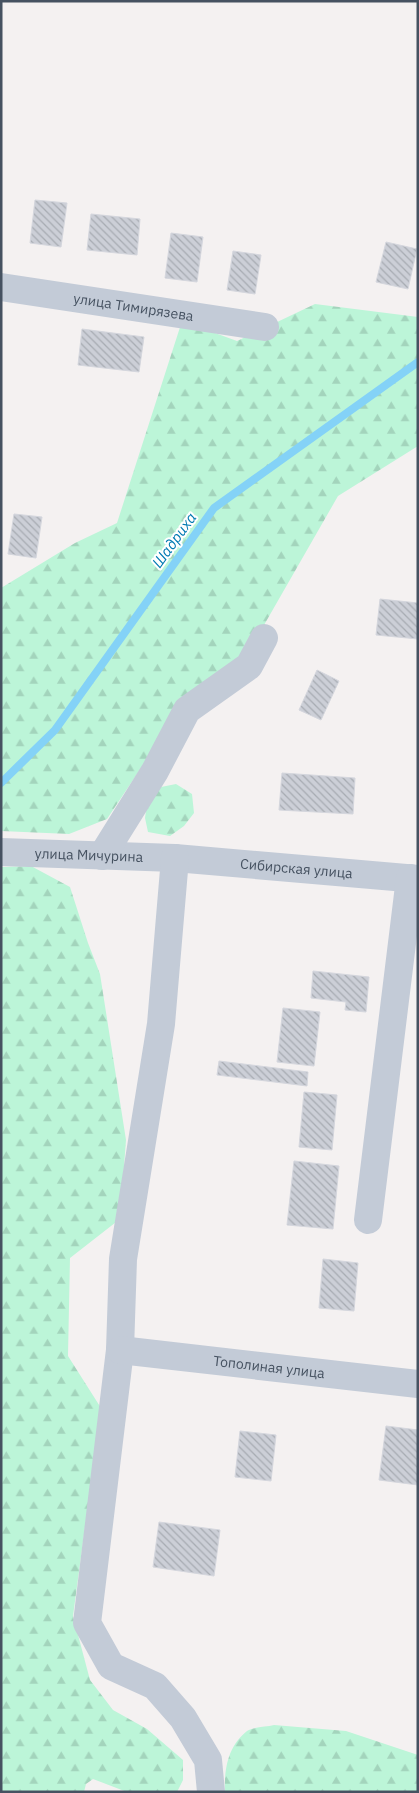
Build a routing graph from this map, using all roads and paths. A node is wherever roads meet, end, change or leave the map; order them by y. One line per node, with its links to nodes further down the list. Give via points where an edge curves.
1 (1, 287): 2 (street, улица Тимирязева)
2 (265, 327)
3 (264, 638): 5 (street, via 249,666 187,710 155,771)
4 (1, 852): 5 (street, улица Мичурина)
5 (102, 856): 6 (street, улица Мичурина)
6 (175, 858): 7 (street, Сибирская улица); 9 (street, via 161,1024 123,1259)
7 (414, 879): 8 (street)
8 (368, 1220)
9 (120, 1350): 10 (street, Тополиная улица); 11 (street, via 86,1623 111,1666 154,1686 183,1718 208,1760)
10 (418, 1384)
11 (211, 1792)

